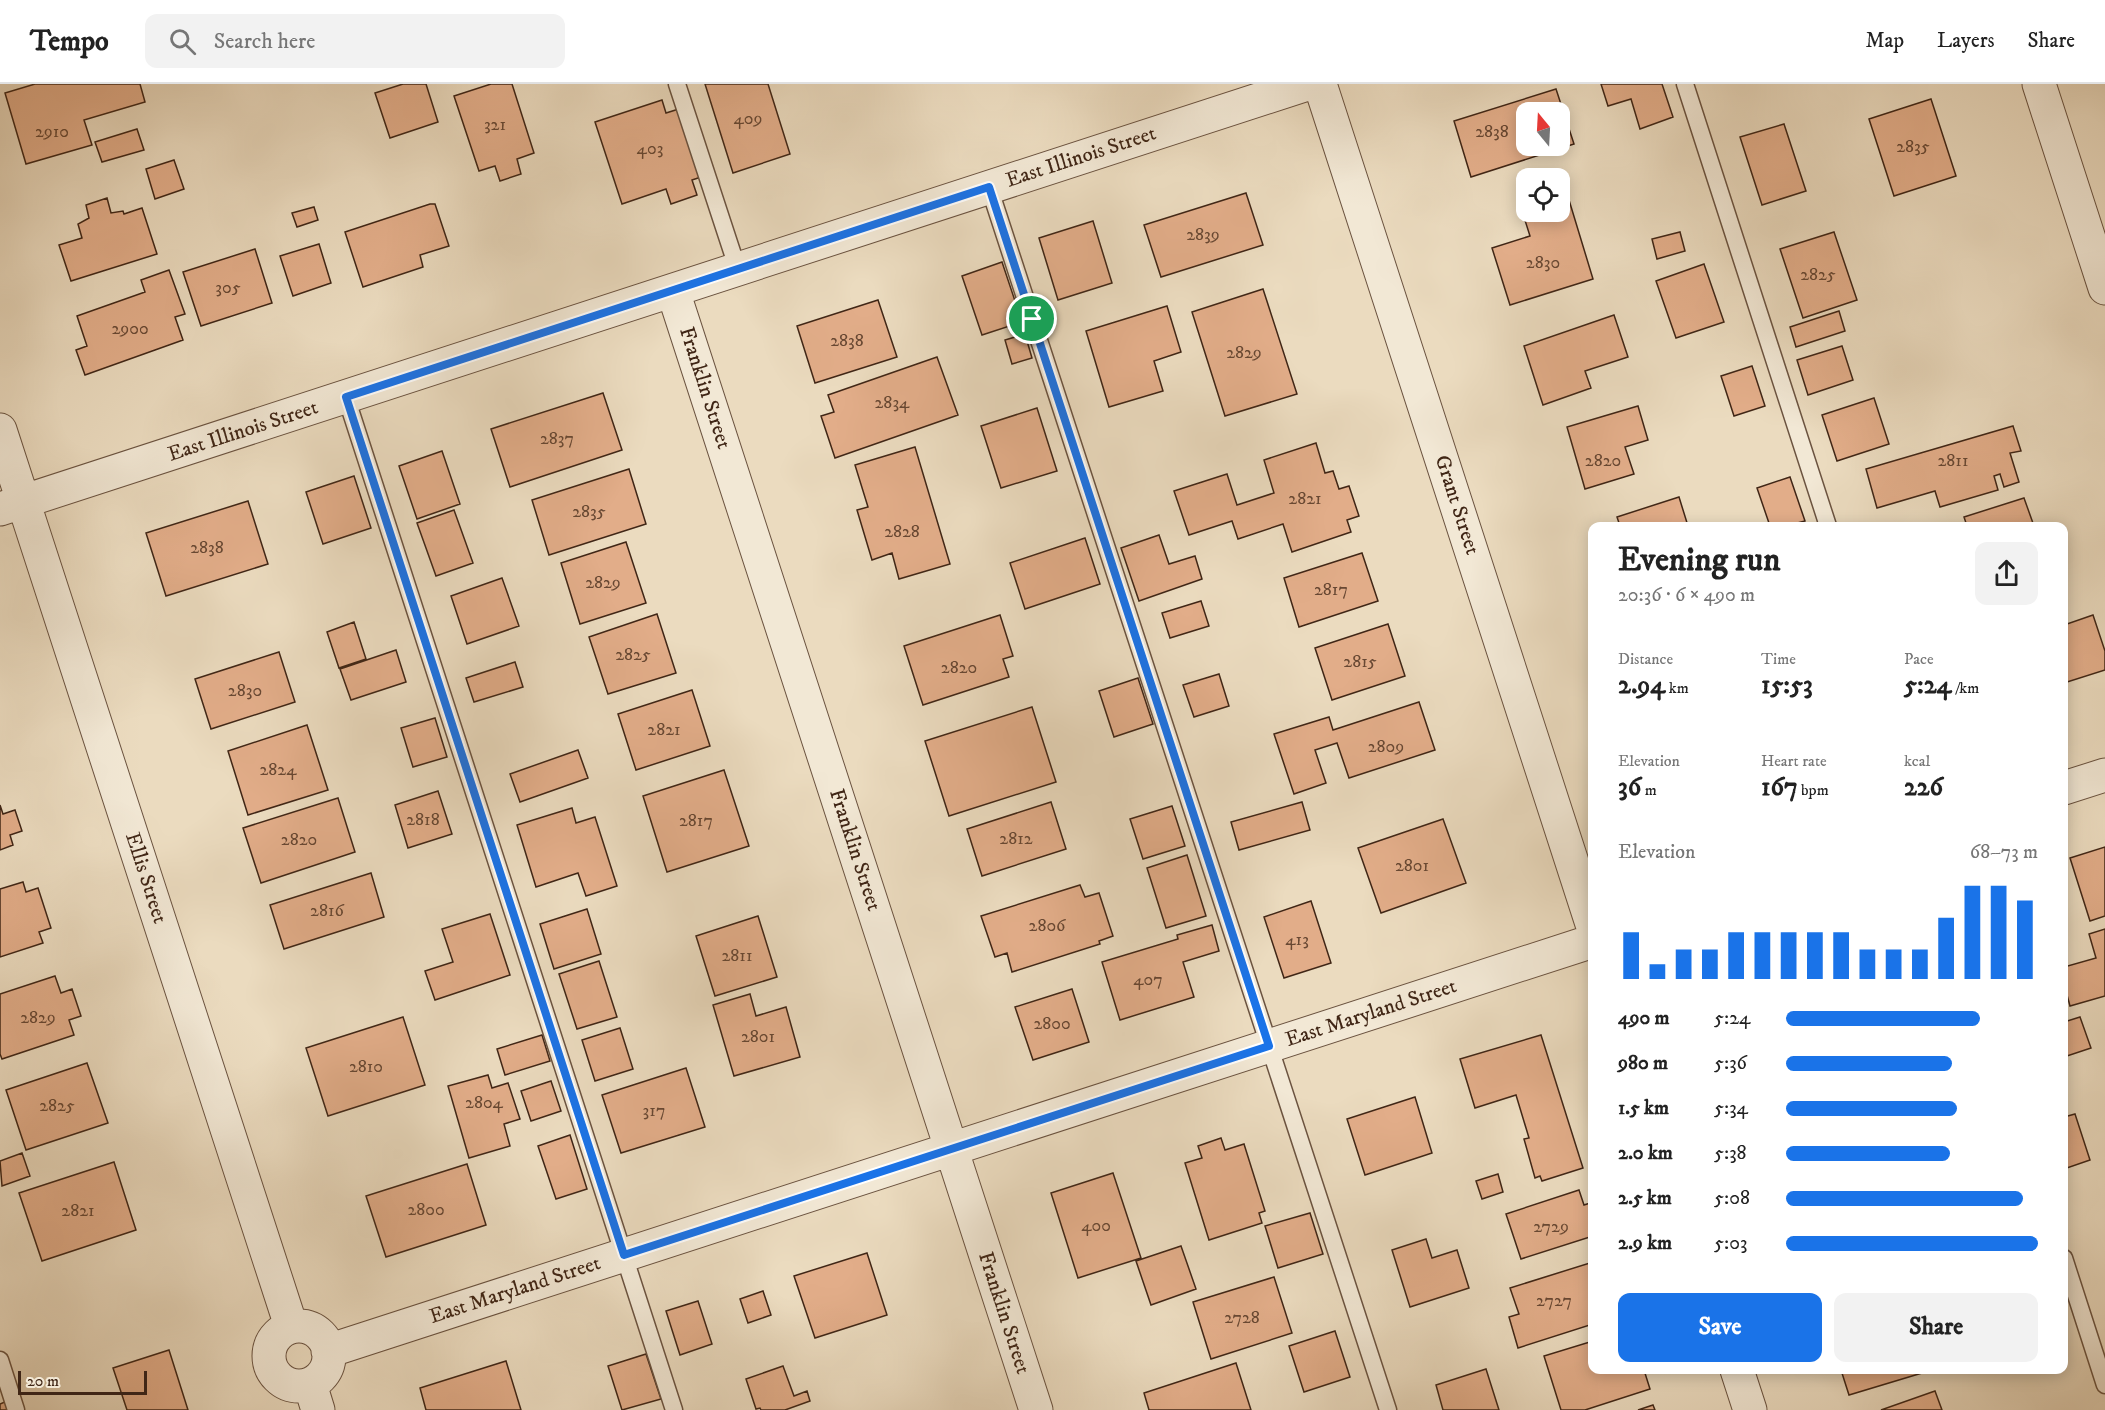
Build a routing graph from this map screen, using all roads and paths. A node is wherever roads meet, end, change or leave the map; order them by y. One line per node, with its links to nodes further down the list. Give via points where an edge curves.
1 (677, 84): 7 (lane)
2 (1307, 84): 6 (street, East Illinois Street)
3 (1320, 84): 16 (street, Grant Street)
4 (1685, 84): 13 (lane)
5 (2038, 84): 8 (street)
6 (989, 187): 7 (street, East Illinois Street); 18 (lane)
7 (738, 270): 9 (street, East Illinois Street)
8 (2105, 288)
9 (674, 291): 10 (street, East Illinois Street); 19 (street, Franklin Street)
10 (346, 397): 12 (street, East Illinois Street); 20 (lane)
11 (0, 430): 12 (street, Ellis Street)
12 (12, 506): 22 (street, Ellis Street)
13 (1827, 522)
14 (2105, 775): 15 (street)
15 (2068, 787)
16 (1588, 912)
17 (1588, 943): 18 (street, East Maryland Street)
18 (1269, 1046): 19 (street, East Maryland Street); 31 (lane)
19 (951, 1149): 20 (street, East Maryland Street); 30 (street, Franklin Street)
20 (624, 1255): 23 (street, East Maryland Street); 29 (lane)
21 (2068, 1270): 26 (lane)
22 (291, 1326): 23 (street, via 304,1326 318,1333); 27 (street, via 272,1342 272,1370)
23 (328, 1351): 27 (street, via 328,1363)
24 (0, 1360): 28 (lane)
25 (1738, 1374): 32 (street)
26 (2105, 1385)
27 (314, 1397)
28 (16, 1410)
29 (674, 1410)
30 (1036, 1410)
31 (1388, 1410)
32 (1750, 1410)

